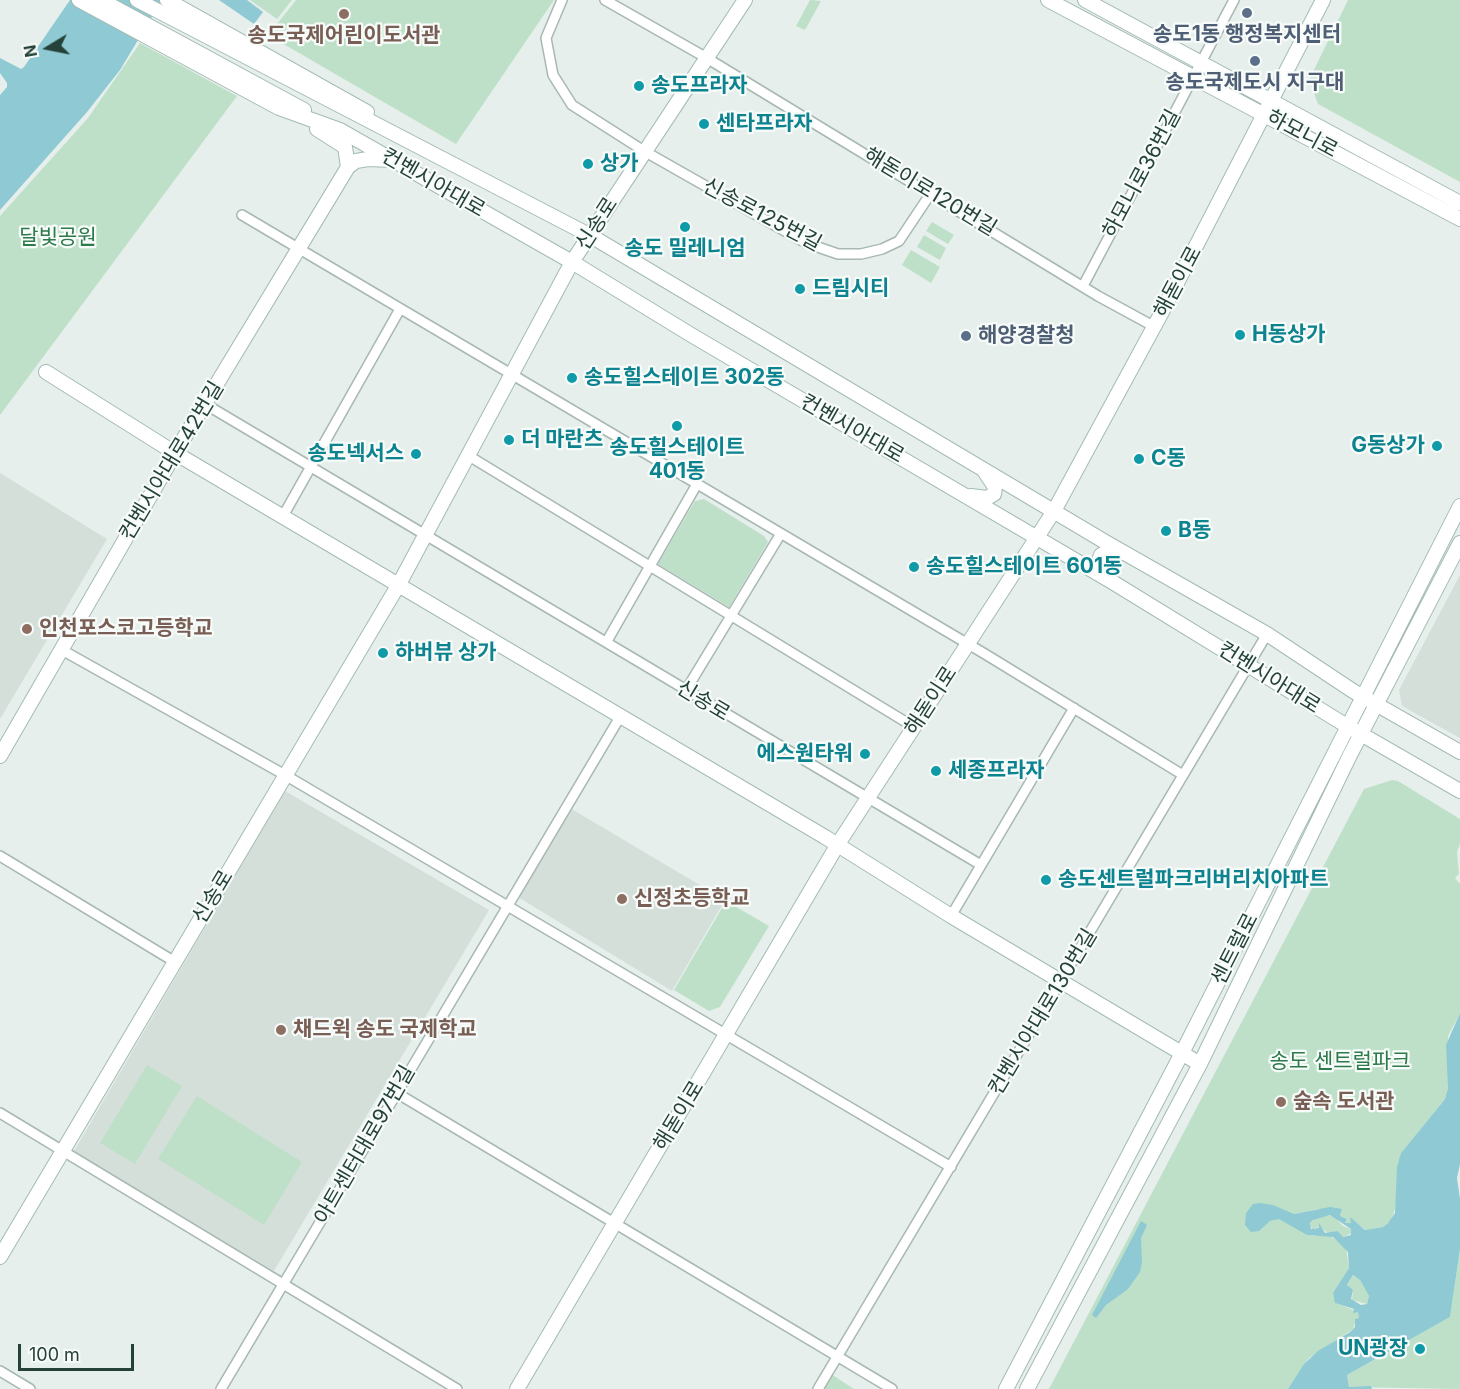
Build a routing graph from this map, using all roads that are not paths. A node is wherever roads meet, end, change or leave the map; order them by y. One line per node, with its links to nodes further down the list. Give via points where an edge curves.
1 (79, 0): 12 (street)
2 (102, 0): 12 (street)
3 (137, 0): 11 (street, 컨벤시아대로)
4 (562, 0): 21 (street, via 546,38 549,60 560,88 572,105)
5 (605, 0): 13 (street, 해돋이로120번길)
6 (745, 0): 13 (street, 신송로)
7 (1048, 0): 15 (street, 하모니로)
8 (1085, 0): 14 (street, 하모니로)
9 (1234, 0): 14 (street, 하모니로36번길)
10 (1323, 0): 17 (street, 해돋이로)
11 (165, 4): 28 (street, 컨벤시아대로, via 261,60)
12 (150, 32): 16 (street, 컨벤시아대로)
13 (705, 57): 21 (street, 신송로); 24 (street, 해돋이로120번길)
14 (1201, 63): 15 (street, 하모니로36번길); 17 (street, 하모니로)
15 (1194, 77): 19 (street, 하모니로); 31 (street, 하모니로36번길)
16 (246, 84): 18 (street, 컨벤시아대로); 20 (street, 컨벤시아대로)
17 (1273, 101): 19 (street, 해돋이로); 25 (street, 하모니로)
18 (279, 108): 20 (street, 컨벤시아대로); 23 (street, via 341,143 348,156)
19 (1265, 115): 27 (street, 하모니로); 33 (street, 해돋이로)
20 (340, 130): 22 (street, 컨벤시아대로)
21 (644, 151): 24 (street, 신송로125번길, via 806,243 838,254 861,254 899,241); 28 (street, 신송로)
22 (393, 160): 23 (street, via 368,159); 30 (street, 컨벤시아대로)
23 (348, 167): 29 (street, 컨벤시아대로42번길)
24 (931, 193): 31 (street, 해돋이로120번길)
25 (1460, 202)
26 (242, 215): 29 (street)
27 (1460, 219)
28 (591, 236): 30 (street, 신송로); 39 (street, 컨벤시아대로)
29 (298, 248): 32 (street); 36 (street, 컨벤시아대로42번길)
30 (572, 262): 35 (street, 신송로); 42 (street, 컨벤시아대로)
31 (1083, 286): 33 (street, 해돋이로120번길)
32 (400, 309): 35 (street); 40 (street)
33 (1155, 327): 44 (street, 해돋이로)
34 (46, 372): 37 (street)
35 (512, 375): 38 (street, 신송로); 41 (street)
36 (205, 404): 37 (street, 컨벤시아대로42번길); 40 (street)
37 (175, 453): 45 (street); 58 (street, 컨벤시아대로42번길)
38 (469, 456): 47 (street, 신송로); 51 (street)
39 (979, 466): 42 (street, via 995,487 993,496 979,499); 44 (street, 컨벤시아대로)
40 (311, 468): 45 (street); 47 (street)
41 (697, 484): 46 (street); 51 (street)
42 (961, 493): 48 (street, 컨벤시아대로)
43 (1460, 506): 61 (street, 센트럴로)
44 (1054, 511): 48 (street, 해돋이로); 50 (street, 컨벤시아대로)
45 (283, 516): 53 (street)
46 (780, 535): 54 (street); 57 (street)
47 (425, 537): 53 (street, 신송로); 56 (street, 신송로)
48 (1038, 538): 52 (street, 컨벤시아대로); 57 (street, 해돋이로)
49 (1460, 543): 62 (street, 센트럴로)
50 (1127, 554): 52 (street, via 1111,550 1099,559 1099,569); 55 (street, 컨벤시아대로)
51 (651, 567): 54 (street); 56 (street)
52 (1114, 583): 59 (street, 컨벤시아대로)
53 (399, 584): 64 (street); 70 (street, 신송로)
54 (732, 616): 60 (street); 66 (street)
55 (1267, 634): 59 (street, 컨벤시아대로130번길); 61 (street, 컨벤시아대로)
56 (607, 641): 60 (street, 신송로)
57 (968, 644): 63 (street); 66 (street, 해돋이로)
58 (62, 650): 69 (street, 컨벤시아대로42번길); 70 (street)
59 (1248, 666): 65 (street, 컨벤시아대로); 71 (street, 컨벤시아대로130번길)
60 (686, 690): 73 (street, 신송로)
61 (1361, 696): 62 (street, 컨벤시아대로); 65 (street, 센트럴로)
62 (1377, 705): 67 (street, 센트럴로); 68 (street, 컨벤시아대로)
63 (1074, 708): 71 (street); 76 (street)
64 (620, 717): 74 (street); 77 (street, 아트센터대로97번길)
65 (1347, 726): 67 (street, 컨벤시아대로); 82 (street, 센트럴로)
66 (914, 727): 73 (street, 해돋이로)
67 (1361, 734): 72 (street, 컨벤시아대로); 83 (street, 센트럴로)
68 (1460, 752)
69 (0, 756)
70 (285, 775): 77 (street); 79 (street, 신송로)
71 (1183, 775): 80 (street, 컨벤시아대로130번길)
72 (1460, 791)
73 (867, 800): 74 (street, 해돋이로); 76 (street, 신송로)
74 (838, 844): 78 (street); 81 (street, 해돋이로)
75 (0, 856): 79 (street)
76 (981, 866): 78 (street)
77 (506, 905): 81 (street); 84 (street, 아트센터대로97번길)
78 (951, 916): 80 (street)
79 (175, 962): 86 (street, 신송로)
80 (1062, 980): 82 (street); 87 (street, 컨벤시아대로130번길)
81 (727, 1034): 87 (street); 88 (street, 해돋이로)
82 (1182, 1053): 83 (street); 93 (street, 센트럴로)
83 (1200, 1065): 101 (street, 센트럴로)
84 (395, 1092): 88 (street); 90 (street, 아트센터대로97번길)
85 (0, 1113): 86 (street)
86 (62, 1152): 89 (street, 신송로); 90 (street)
87 (951, 1167): 91 (street, 컨벤시아대로130번길)
88 (615, 1224): 91 (street); 97 (street, 해돋이로)
89 (0, 1257)
90 (283, 1286): 95 (street, 아트센터대로97번길); 96 (street)
91 (838, 1356): 98 (street, 컨벤시아대로130번길); 99 (street)
92 (0, 1371): 94 (street)
93 (1008, 1384): 100 (street)
94 (30, 1389)
95 (221, 1389)
96 (457, 1389)
97 (517, 1389)
98 (818, 1389)
99 (892, 1389)
100 (1000, 1389)
101 (1027, 1389)

